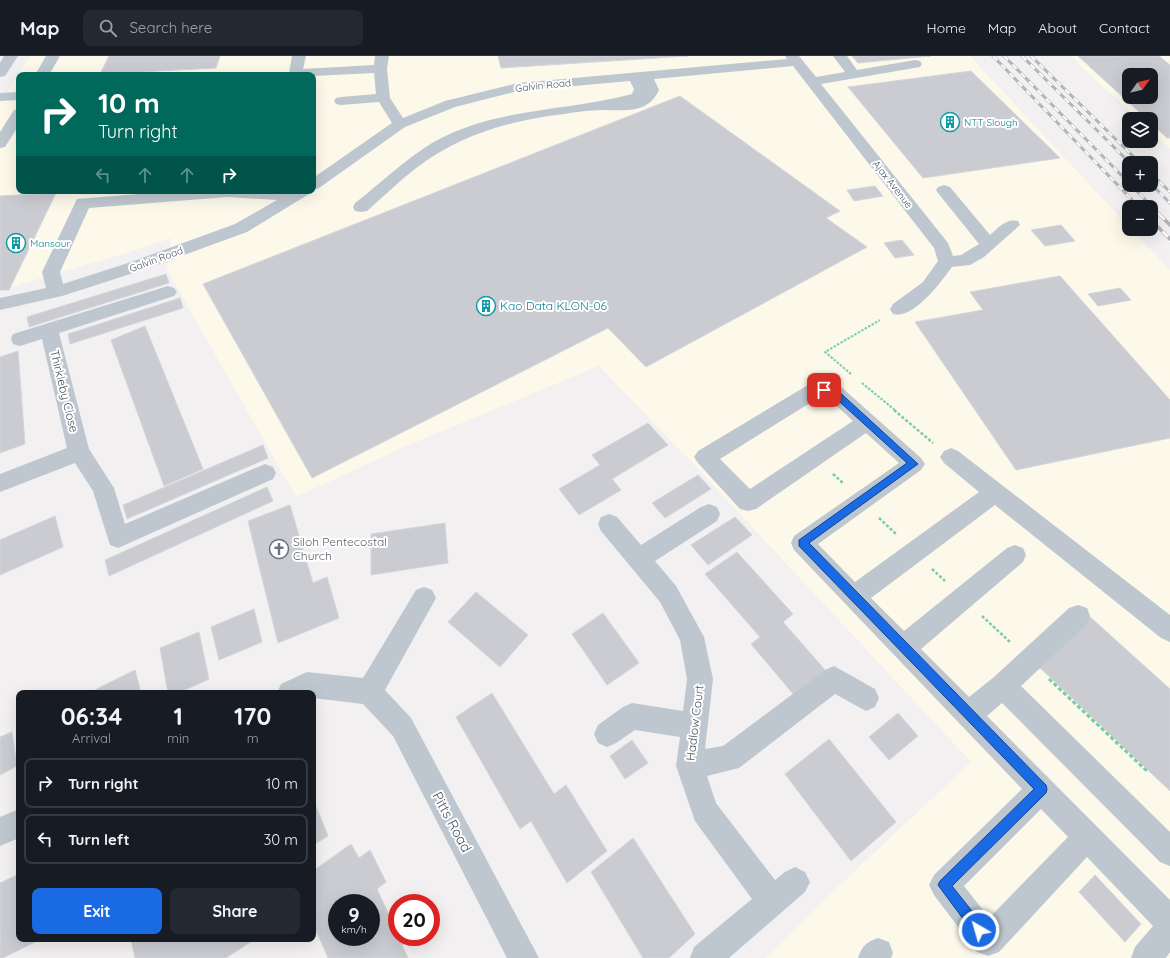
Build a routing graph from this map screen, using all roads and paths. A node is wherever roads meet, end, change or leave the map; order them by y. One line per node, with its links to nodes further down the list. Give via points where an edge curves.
1 (11, 56): 11 (street)
2 (53, 56): 8 (street)
3 (299, 56): 9 (street)
4 (840, 56): 12 (street)
5 (794, 59): 13 (street, Galvin Road); 14 (street, Ajax Avenue)
6 (381, 63): 10 (street); 17 (street)
7 (915, 64): 12 (street)
8 (44, 72)
9 (296, 72)
10 (304, 72)
11 (0, 73)
12 (853, 74): 14 (street)
13 (641, 76): 20 (street, Galvin Road, via 518,87 450,104); 26 (street, via 638,97 605,106 517,116 457,137 417,160)
14 (812, 82): 29 (street, Ajax Avenue, via 942,247)
15 (16, 96): 16 (street)
16 (0, 98)
17 (383, 98): 18 (street); 20 (street)
18 (341, 101)
19 (16, 118): 21 (street)
20 (400, 124): 22 (street, Galvin Road)
21 (0, 144)
22 (316, 183)
23 (944, 190): 28 (street)
24 (201, 194): 30 (street, via 83,203 51,272)
25 (297, 194): 30 (street, Galvin Road, via 241,228)
26 (361, 207)
27 (1012, 225): 28 (street)
28 (988, 244): 29 (street, via 964,261)
29 (946, 262): 33 (street, via 929,286)
30 (56, 292): 32 (street, Galvin Road)
31 (168, 292): 34 (street)
32 (0, 304)
33 (898, 309): 36 (path, via 825,352)
34 (49, 330): 35 (street); 39 (street, Thirkleby Close)
35 (20, 339)
36 (855, 377)
37 (861, 382): 40 (path)
38 (867, 422): 38 (street, via 748,502 705,457 815,390 833,391); 48 (street, via 914,464 802,543)
39 (79, 452): 41 (street, Thirkleby Close, via 103,488 118,538); 42 (street)
40 (951, 457): 43 (street)
41 (265, 473)
42 (0, 484)
43 (987, 499): 48 (street); 51 (street)
44 (709, 514): 47 (street)
45 (609, 524): 47 (street, Hadlow Court)
46 (1015, 555): 52 (street)
47 (639, 559): 58 (street, Hadlow Court, via 668,594 692,638 700,679)
48 (855, 596): 52 (street)
49 (424, 598): 55 (street)
50 (1078, 616): 53 (street)
51 (1170, 630)
52 (903, 648): 57 (street)
53 (1003, 686): 57 (street); 65 (street)
54 (296, 690): 55 (street, via 307,685)
55 (369, 692): 70 (street, Pitts Road, via 402,727)
56 (866, 698): 60 (street, via 834,679 729,758)
57 (969, 714): 61 (street)
58 (694, 726): 59 (street, via 632,716); 60 (street, Hadlow Court)
59 (607, 734)
60 (690, 766): 67 (street, Hadlow Court, via 705,811)
61 (1042, 789): 64 (street); 64 (street, via 944,885 988,941)
62 (16, 824): 63 (street)
63 (0, 832)
64 (1088, 836): 68 (street)
65 (1170, 852)
66 (795, 882): 67 (street)
67 (772, 901): 71 (street)
68 (1170, 922)
69 (1170, 928): 72 (street)
70 (524, 958)
71 (705, 958)
72 (1146, 958)

